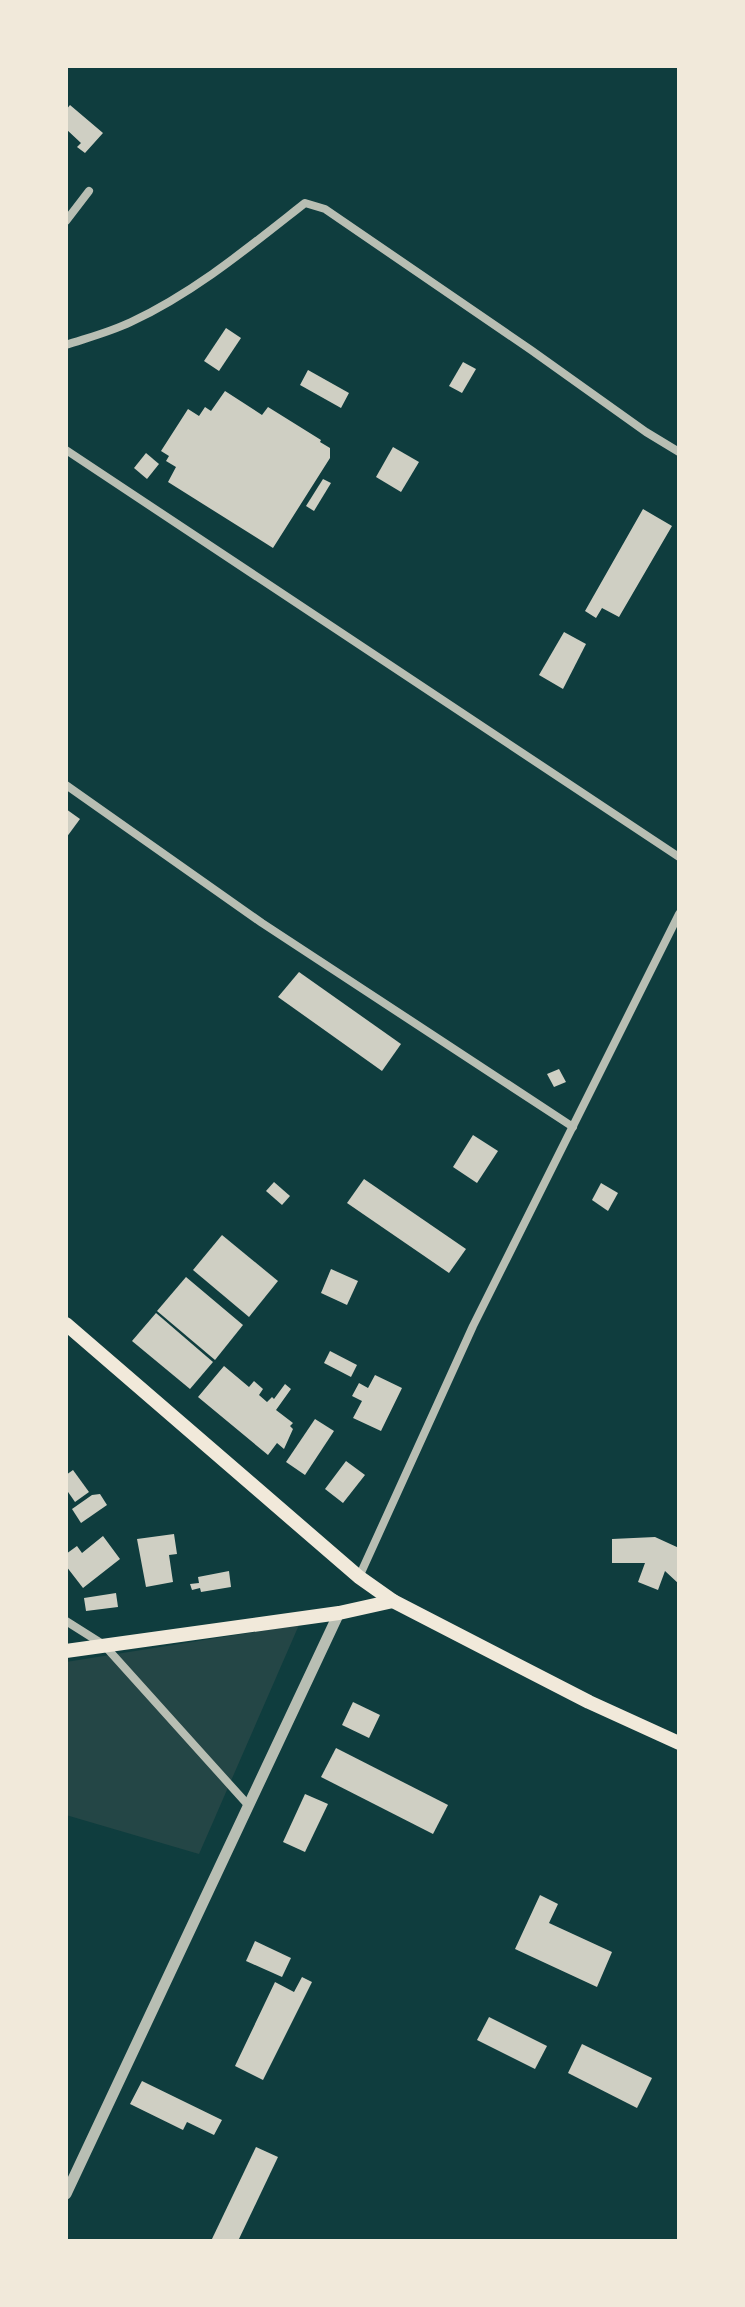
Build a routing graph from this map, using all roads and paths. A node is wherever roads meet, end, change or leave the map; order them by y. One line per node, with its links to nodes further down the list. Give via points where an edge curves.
1 (89, 191): 2 (street)
2 (66, 221)
3 (66, 345): 5 (street, via 129,324 171,301 305,203 325,209)
4 (66, 450): 7 (street)
5 (679, 452)
6 (66, 785): 9 (street, via 262,923)
7 (679, 857)
8 (679, 914): 9 (street)
9 (573, 1127): 11 (street, via 473,1326)
10 (66, 1324): 11 (main road)
11 (359, 1577): 12 (main road)
12 (393, 1601): 13 (main road); 17 (main road)
13 (339, 1613): 15 (main road); 18 (street)
14 (66, 1622): 15 (street)
15 (104, 1645): 16 (main road); 18 (street)
16 (66, 1651)
17 (679, 1743)
18 (249, 1806): 19 (street)
19 (66, 2194)

